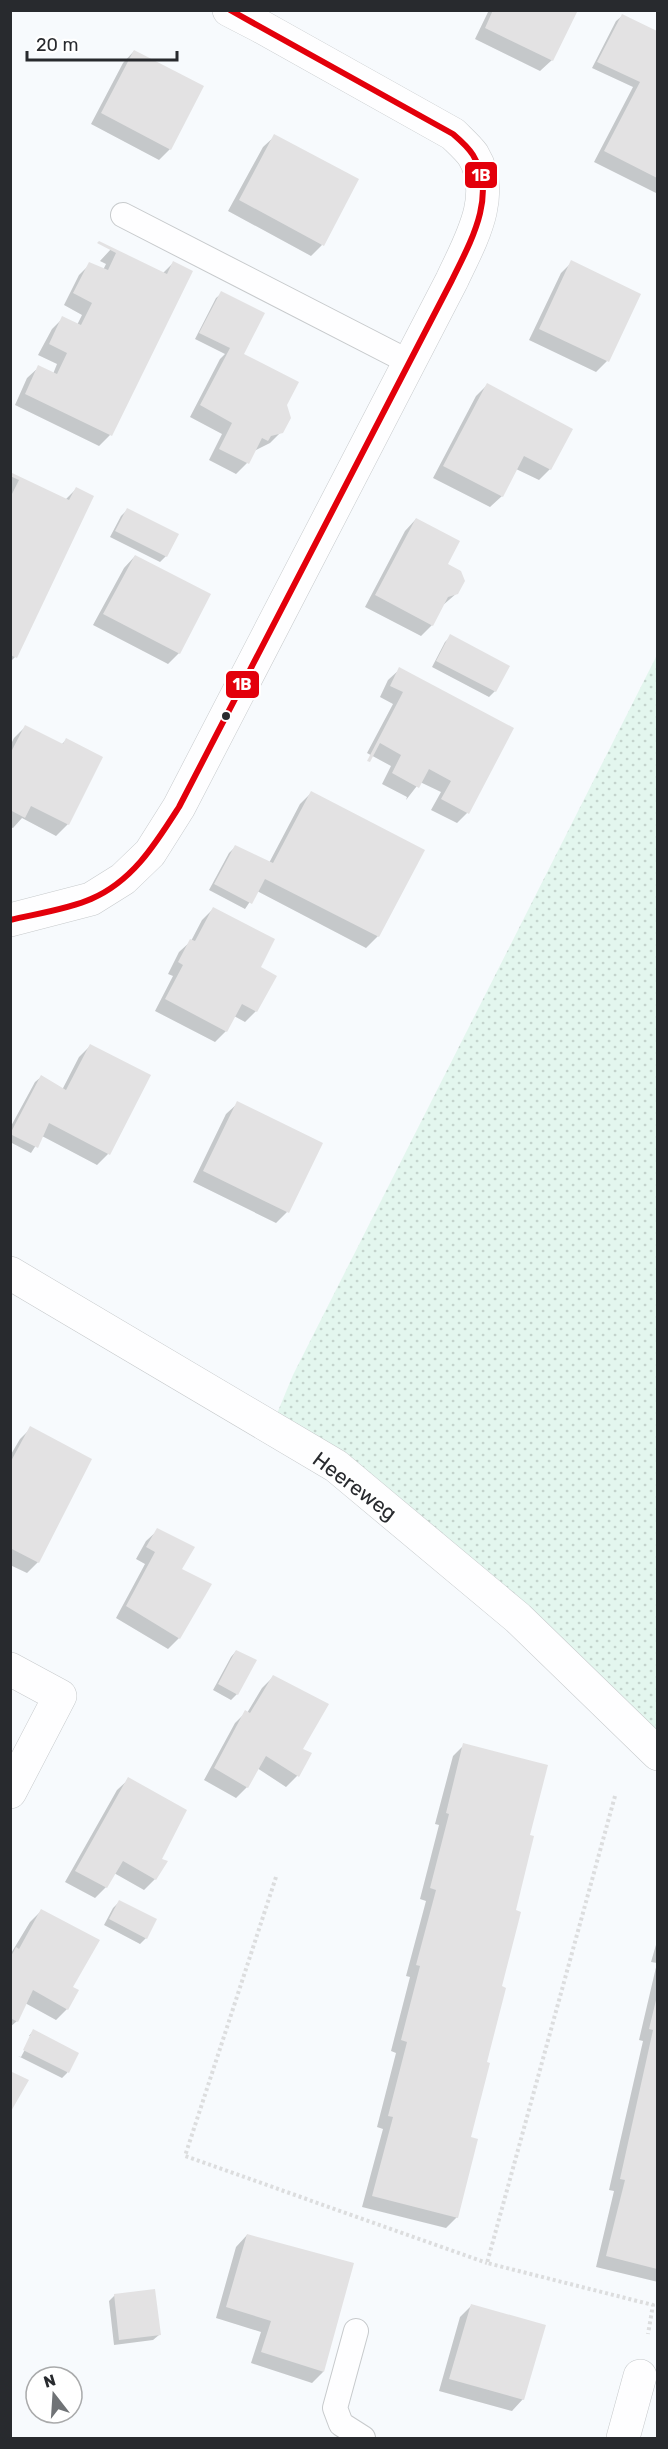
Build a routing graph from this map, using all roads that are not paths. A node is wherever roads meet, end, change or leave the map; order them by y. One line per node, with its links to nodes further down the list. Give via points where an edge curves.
1 (229, 10): 2 (street)
2 (265, 18): 4 (street, via 453,134 473,155 483,199 476,229)
3 (123, 215): 4 (lane)
4 (409, 362): 5 (street, via 179,807 150,853 123,879 91,899)
5 (10, 920)
6 (10, 1274): 8 (street, Heereweg, via 336,1466 518,1618)
7 (10, 1669): 9 (street, via 60,1695)
8 (657, 1754)
9 (10, 1792)
10 (356, 2331): 12 (lane, via 335,2408 341,2424)
11 (640, 2376): 13 (street)
12 (363, 2439)
13 (623, 2439)

